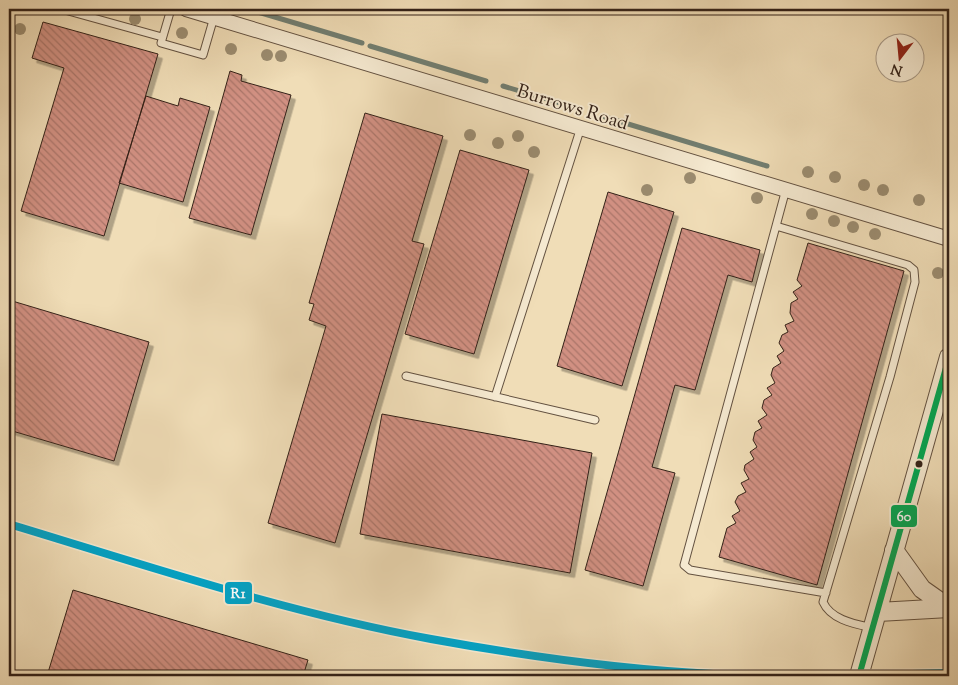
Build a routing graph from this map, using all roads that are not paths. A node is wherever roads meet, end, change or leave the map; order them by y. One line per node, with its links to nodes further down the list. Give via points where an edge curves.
1 (61, 9): 5 (lane)
2 (171, 9): 5 (lane)
3 (186, 9): 4 (street, Burrows Road)
4 (214, 17): 5 (lane, via 204,55 161,43); 6 (street, Burrows Road)
5 (162, 37)
6 (581, 128): 7 (street, Burrows Road); 12 (lane)
7 (786, 189): 8 (lane); 9 (street, Burrows Road)
8 (776, 226): 16 (lane, via 908,265 914,270 915,282 890,377); 16 (lane, via 684,565 690,570)
9 (949, 238)
10 (949, 357): 13 (street)
11 (406, 376): 12 (lane)
12 (495, 397): 14 (lane)
13 (943, 405): 15 (street)
14 (595, 420)
15 (894, 550): 17 (street, via 922,589); 18 (street)
16 (826, 594): 18 (lane, via 823,602 827,610 840,618)
17 (949, 608): 18 (street)
18 (875, 620): 19 (street)
19 (860, 676)

